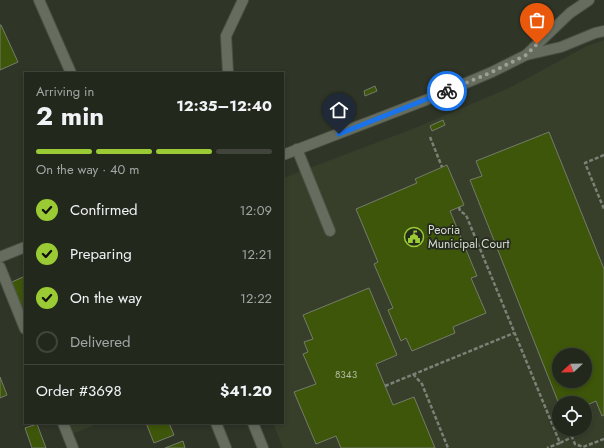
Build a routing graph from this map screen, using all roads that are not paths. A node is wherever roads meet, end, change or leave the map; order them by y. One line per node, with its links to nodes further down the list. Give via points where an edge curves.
1 (39, 0): 6 (street)
2 (243, 0): 7 (street, via 226,36)
3 (589, 0): 5 (street, via 570,13)
4 (604, 31): 5 (street, via 561,47)
5 (526, 55): 8 (street, via 426,100)
6 (71, 72)
7 (228, 72)
8 (297, 150): 9 (street); 10 (street)
9 (284, 155)
10 (330, 231)
11 (24, 247): 12 (street)
12 (0, 257)
13 (0, 267): 14 (street)
14 (24, 327)
15 (63, 424): 18 (street)
16 (217, 424): 19 (street)
17 (253, 424): 20 (street)
18 (73, 448)
19 (226, 448)
20 (263, 448)

